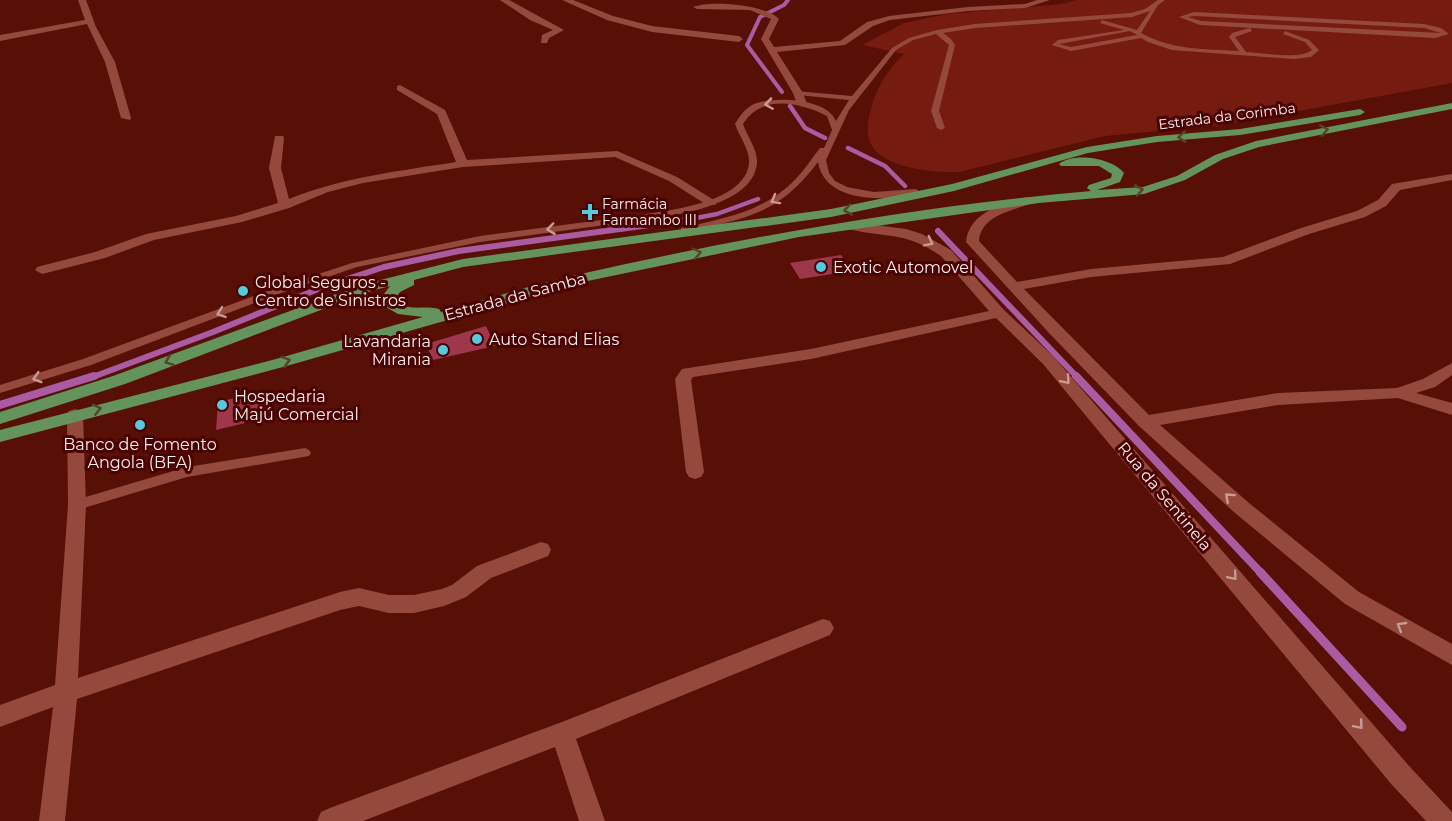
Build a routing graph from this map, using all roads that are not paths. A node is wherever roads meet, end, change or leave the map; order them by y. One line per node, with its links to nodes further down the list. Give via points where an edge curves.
1 (82, 0): 8 (street)
2 (504, 0): 18 (street, via 560,30 545,36)
3 (566, 0): 17 (street, via 652,29)
4 (1046, 0): 20 (street, via 1025,6 889,18 870,24 842,44)
5 (1160, 2): 7 (lane, Estrada da Samba, via 1132,15); 14 (lane)
6 (697, 7): 20 (street, via 724,5 773,16 765,39)
7 (1092, 19): 13 (lane, Estrada da Samba); 14 (lane)
8 (91, 21): 16 (street); 30 (street, via 110,62)
9 (1325, 21): 10 (lane, via 1194,14 1182,17); 12 (lane); 12 (lane, via 1424,26 1446,33 1435,36)
10 (1212, 24): 11 (lane); 15 (lane)
11 (1307, 29): 12 (lane); 19 (lane, via 1301,34)
12 (1334, 31)
13 (937, 32): 25 (lane, Estrada da Samba, via 911,39 894,49); 31 (lane, via 952,45 935,111)
14 (1138, 33): 14 (lane, via 1071,49 1055,45 1058,42); 21 (lane, via 1179,49)
15 (1232, 37): 19 (lane, via 1240,31 1267,30); 21 (lane)
16 (0, 38)
17 (739, 39)
18 (544, 41)
19 (1313, 45): 21 (lane, via 1316,50 1306,56)
20 (771, 50): 23 (street)
21 (1245, 54)
22 (400, 88): 35 (street, via 441,112)
23 (798, 93): 25 (lane); 26 (street)
24 (1452, 95): 27 (main road)
25 (854, 98): 32 (lane, Estrada da Samba)
26 (802, 104): 32 (lane, via 830,115); 40 (lane, one-way to 40, via 771,103 745,112 739,124 753,161 749,180 732,194)
27 (1402, 104)
28 (1452, 106): 39 (main road, Estrada da Corimba, one-way to 28, via 1144,190 1256,144)
29 (1367, 110): 36 (main road, Estrada da Corimba, one-way to 36, via 1240,132 1087,150)
30 (126, 118)
31 (941, 128)
32 (836, 130): 34 (lane, Estrada da Samba)
33 (279, 138): 41 (street, via 275,168)
34 (829, 142): 38 (lane, Estrada da Samba, via 822,160 823,174 843,188 889,196); 45 (lane, Estrada da Samba, one-way to 45, via 794,185 771,202 712,224)
35 (463, 164): 40 (street, via 616,154 673,179); 41 (street, via 363,180 324,189)
36 (1007, 172): 38 (main road, Estrada da Samba); 39 (main road, via 1084,162 1108,166 1118,173 1112,183)
37 (1452, 177): 48 (street, via 1406,184 1361,214 1225,261 1091,273)
38 (954, 187): 45 (main road, Estrada da Samba, one-way to 45, via 831,213)
39 (1033, 200): 44 (main road, Estrada da Samba); 48 (street, Rua da Sentinela, via 985,219 971,234 972,242)
40 (711, 202): 42 (lane)
41 (285, 205): 47 (street, via 151,237)
42 (624, 219): 43 (street)
43 (609, 222): 52 (lane, one-way to 52, via 480,239 355,265 87,362)
44 (852, 226): 49 (main road, Estrada da Samba, one-way to 44, via 610,272 799,233); 50 (street, Rua da Sentinela, one-way to 50, via 901,232 927,241 946,253)
45 (654, 236): 46 (main road, Estrada da Samba)
46 (463, 263): 49 (main road, via 404,284 388,296 387,302 394,309 418,313); 56 (main road, Estrada da Samba, one-way to 56, via 366,288 119,380)
47 (42, 270)
48 (1015, 287): 57 (street, Rua da Sentinela)
49 (479, 306): 55 (main road, Estrada da Samba, one-way to 49)
50 (999, 313): 60 (street, via 811,354 688,373 683,379 684,395); 71 (street, Rua da Sentinela, one-way to 71, via 1048,360)
51 (1452, 368): 53 (street, via 1429,383)
52 (0, 389)
53 (1398, 393): 54 (street); 57 (street, via 1278,399)
54 (1452, 409)
55 (75, 415): 58 (main road, Estrada da Samba); 61 (street)
56 (0, 418)
57 (1145, 422): 64 (street, Rua da Sentinela, one-way to 57, via 1352,598)
58 (0, 436)
59 (305, 453): 61 (lane, via 187,472)
60 (695, 472)
61 (77, 505): 65 (street)
62 (541, 550): 65 (street, via 484,572 444,597 414,604 389,604 359,597 340,601)
63 (823, 628): 67 (street)
64 (1452, 656)
65 (66, 692): 66 (street); 68 (street)
66 (0, 716)
67 (562, 733): 69 (street); 70 (street)
68 (52, 821)
69 (330, 821)
70 (592, 821)
71 (1443, 821)

